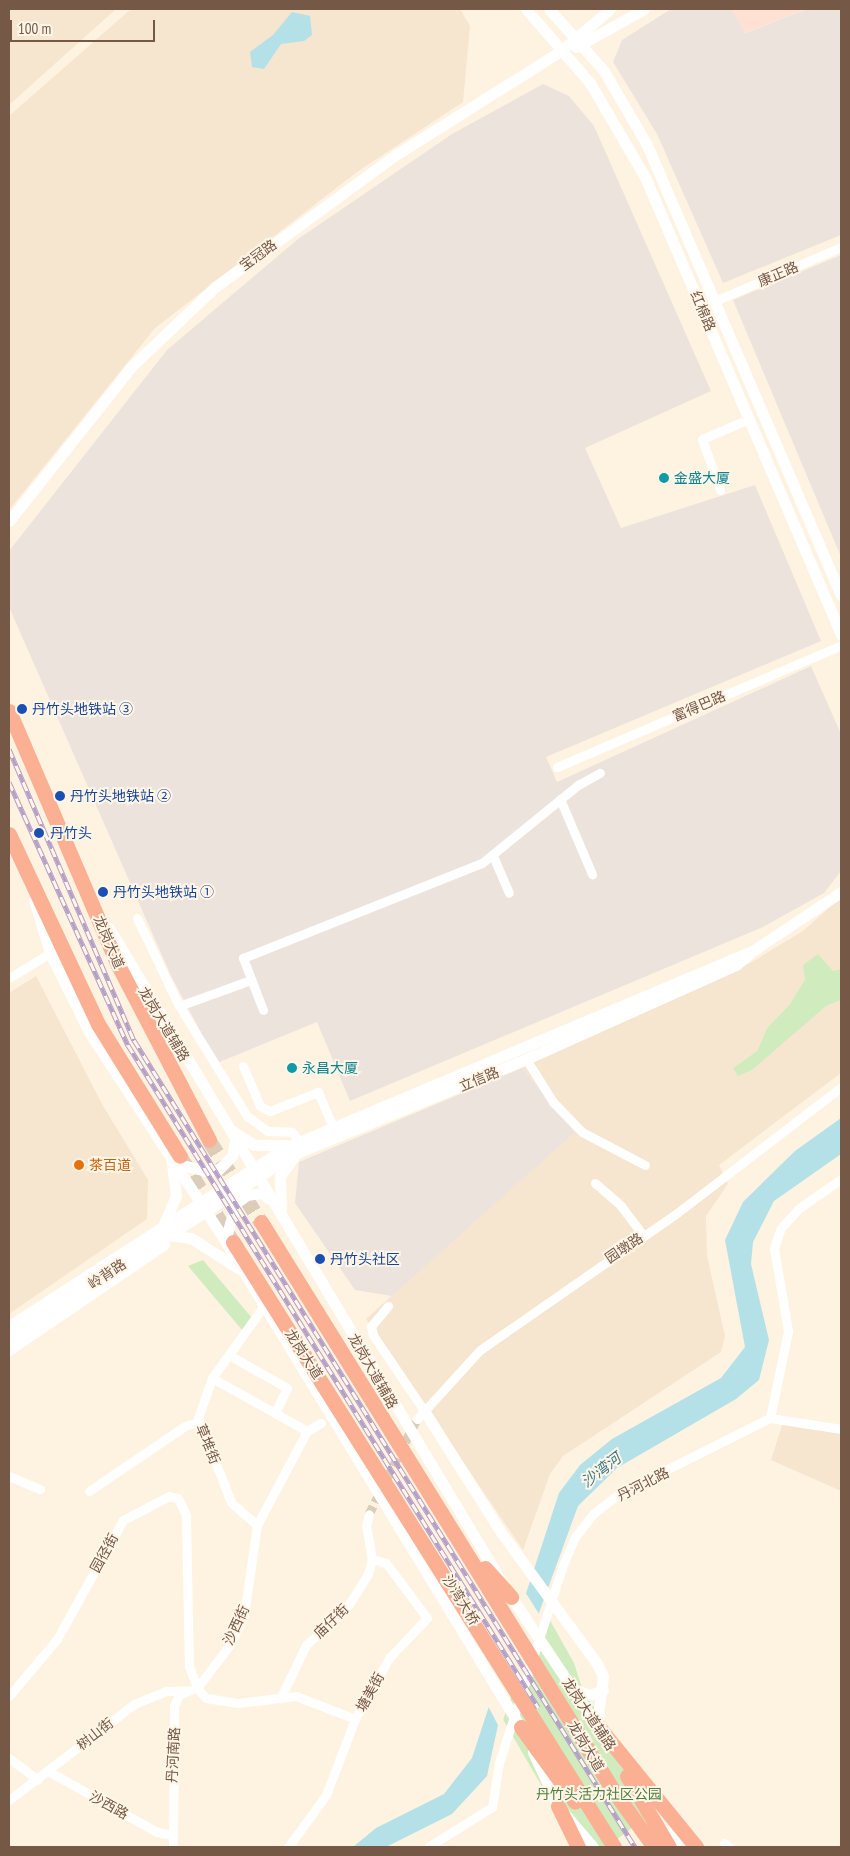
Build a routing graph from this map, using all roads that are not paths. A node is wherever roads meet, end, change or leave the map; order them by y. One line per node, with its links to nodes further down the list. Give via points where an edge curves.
1 (526, 9): 7 (main road, 红棉路)
2 (549, 9): 5 (main road, 红棉路)
3 (610, 9): 5 (main road, 宝冠路)
4 (644, 9): 6 (main road, 宝冠路)
5 (574, 37): 6 (main road, 红棉路); 7 (main road, 宝冠路)
6 (582, 46): 7 (main road, 宝冠路); 9 (main road, 红棉路, via 604,71 634,121)
7 (562, 50): 10 (main road, 红棉路, via 590,83 632,151); 12 (main road, 宝冠路, via 397,154 215,287 132,366)
8 (841, 247): 9 (street, 康正路)
9 (715, 301): 13 (main road, 红棉路)
10 (749, 419): 11 (street, via 702,438); 14 (main road, 红棉路)
11 (720, 490)
12 (9, 521)
13 (841, 594)
14 (841, 634)
15 (841, 645): 17 (street, 富得巴路)
16 (9, 711): 24 (highway, 龙岗大道)
17 (557, 767)
18 (600, 773): 19 (street)
19 (560, 799): 21 (street); 22 (street)
20 (9, 834): 23 (highway)
21 (493, 856): 26 (street); 30 (street, via 243,958)
22 (592, 874)
23 (27, 877): 28 (main road); 43 (highway, via 98,1024)
24 (85, 883): 38 (main road, 龙岗大道辅路); 40 (highway, 龙岗大道, via 148,1028)
25 (841, 892): 31 (main road, 立信路, via 754,950)
26 (509, 893)
27 (137, 918): 32 (street)
28 (50, 953): 29 (street); 43 (main road, via 89,1032)
29 (9, 978)
30 (251, 980): 32 (street); 33 (street)
31 (659, 994): 34 (main road, 立信路); 36 (main road, 立信路)
32 (179, 1006): 42 (street, via 247,1116 268,1130 292,1132)
33 (263, 1010)
34 (526, 1059): 36 (main road, 立信路); 44 (street, via 554,1102 582,1132)
35 (243, 1066): 39 (street, via 260,1106 270,1111 318,1092)
36 (469, 1078): 39 (main road, 立信路); 42 (main road, 立信路)
37 (841, 1088): 53 (street, 园墩路)
38 (220, 1118): 41 (main road, 龙岗大道辅路); 42 (main road, via 254,1145)
39 (333, 1127): 42 (main road, 立信路)
40 (209, 1140)
41 (235, 1141): 43 (main road, via 232,1156 219,1168 207,1171); 45 (main road, 龙岗大道辅路)
42 (297, 1146): 45 (main road, 立信路); 51 (main road, via 278,1187)
43 (174, 1158): 49 (main road); 52 (main road, via 177,1184)
44 (645, 1165)
45 (254, 1173): 48 (main road, 龙岗大道辅路); 49 (main road, 立信路)
46 (841, 1179): 66 (street, via 798,1208 781,1228 774,1248 788,1331)
47 (594, 1183): 53 (street, via 621,1206)
48 (274, 1203): 51 (main road, 龙岗大道辅路); 54 (main road, via 262,1193 247,1195 236,1203)
49 (202, 1205): 52 (main road, 岭背路); 54 (main road)
50 (261, 1222): 70 (highway)
51 (285, 1223): 70 (main road, 龙岗大道辅路)
52 (165, 1235): 55 (main road, via 191,1238); 58 (main road, 岭背路); 61 (street)
53 (643, 1235): 65 (street, 园墩路, via 480,1350)
54 (229, 1241): 55 (main road); 72 (highway, 龙岗大道)
55 (243, 1271): 57 (main road)
56 (388, 1306): 65 (street, via 371,1326 373,1335)
57 (262, 1307): 62 (street, 草堆街); 72 (main road)
58 (44, 1309): 59 (main road, 岭背路); 60 (main road, 岭背路)
59 (9, 1326)
60 (9, 1339)
61 (9, 1351)
62 (228, 1355): 63 (street, 草堆街); 64 (street, via 287,1388)
63 (212, 1378): 64 (street); 67 (street, 草堆街, via 199,1405)
64 (275, 1414): 71 (street)
65 (420, 1414): 83 (main road, via 596,1662)
66 (770, 1418): 69 (street); 98 (street, 丹河北路, via 620,1493 592,1514 575,1537 563,1565 499,1763 492,1807)
67 (199, 1422): 75 (street, via 185,1426); 77 (street, 草堆街, via 231,1502)
68 (321, 1423): 71 (street)
69 (841, 1429)
70 (399, 1430): 78 (highway); 80 (main road, 龙岗大道辅路)
71 (307, 1431): 77 (street, 沙西街)
72 (371, 1470): 88 (main road); 101 (highway, 沙湾大桥, via 545,1734)
73 (9, 1476): 74 (street)
74 (40, 1489)
75 (90, 1491)
76 (369, 1514): 79 (street, via 366,1526)
77 (258, 1525): 82 (street, 沙西街, via 244,1615 229,1646)
78 (455, 1534): 80 (highway); 102 (highway, 龙岗大道, via 613,1790)
79 (372, 1559): 85 (street, 庙仔街, via 346,1609 306,1645); 86 (street, 塘美街, via 386,1563 427,1618 389,1658)
80 (510, 1597): 81 (main road, 龙岗大道辅路)
81 (572, 1688): 83 (main road, via 584,1695); 87 (main road, 龙岗大道辅路)
82 (194, 1689): 84 (street, 园径街, via 189,1666 186,1516 178,1498 170,1496 123,1520 57,1639); 85 (street, via 206,1698 220,1702); 90 (street, 树山街, via 167,1690 134,1704); 94 (street, 丹河南路, via 179,1695 174,1706)
83 (603, 1690): 87 (main road)
84 (9, 1696)
85 (281, 1697): 86 (street, via 296,1696)
86 (355, 1719): 97 (street, 塘美街, via 326,1795)
87 (597, 1726): 95 (highway); 103 (highway)
88 (521, 1727): 93 (main road); 101 (highway)
89 (9, 1758): 91 (street)
90 (48, 1771): 91 (street, 树山街); 94 (street, 沙西路, via 157,1832)
91 (38, 1780): 92 (street, 树山街)
92 (9, 1800)
93 (558, 1806): 99 (highway); 100 (main road)
94 (172, 1835): 96 (street, 丹河南路)
95 (676, 1846)
96 (173, 1847)
97 (288, 1847)
98 (428, 1847)
99 (578, 1847)
100 (593, 1847)
101 (614, 1847)
102 (654, 1847)
103 (696, 1847)

